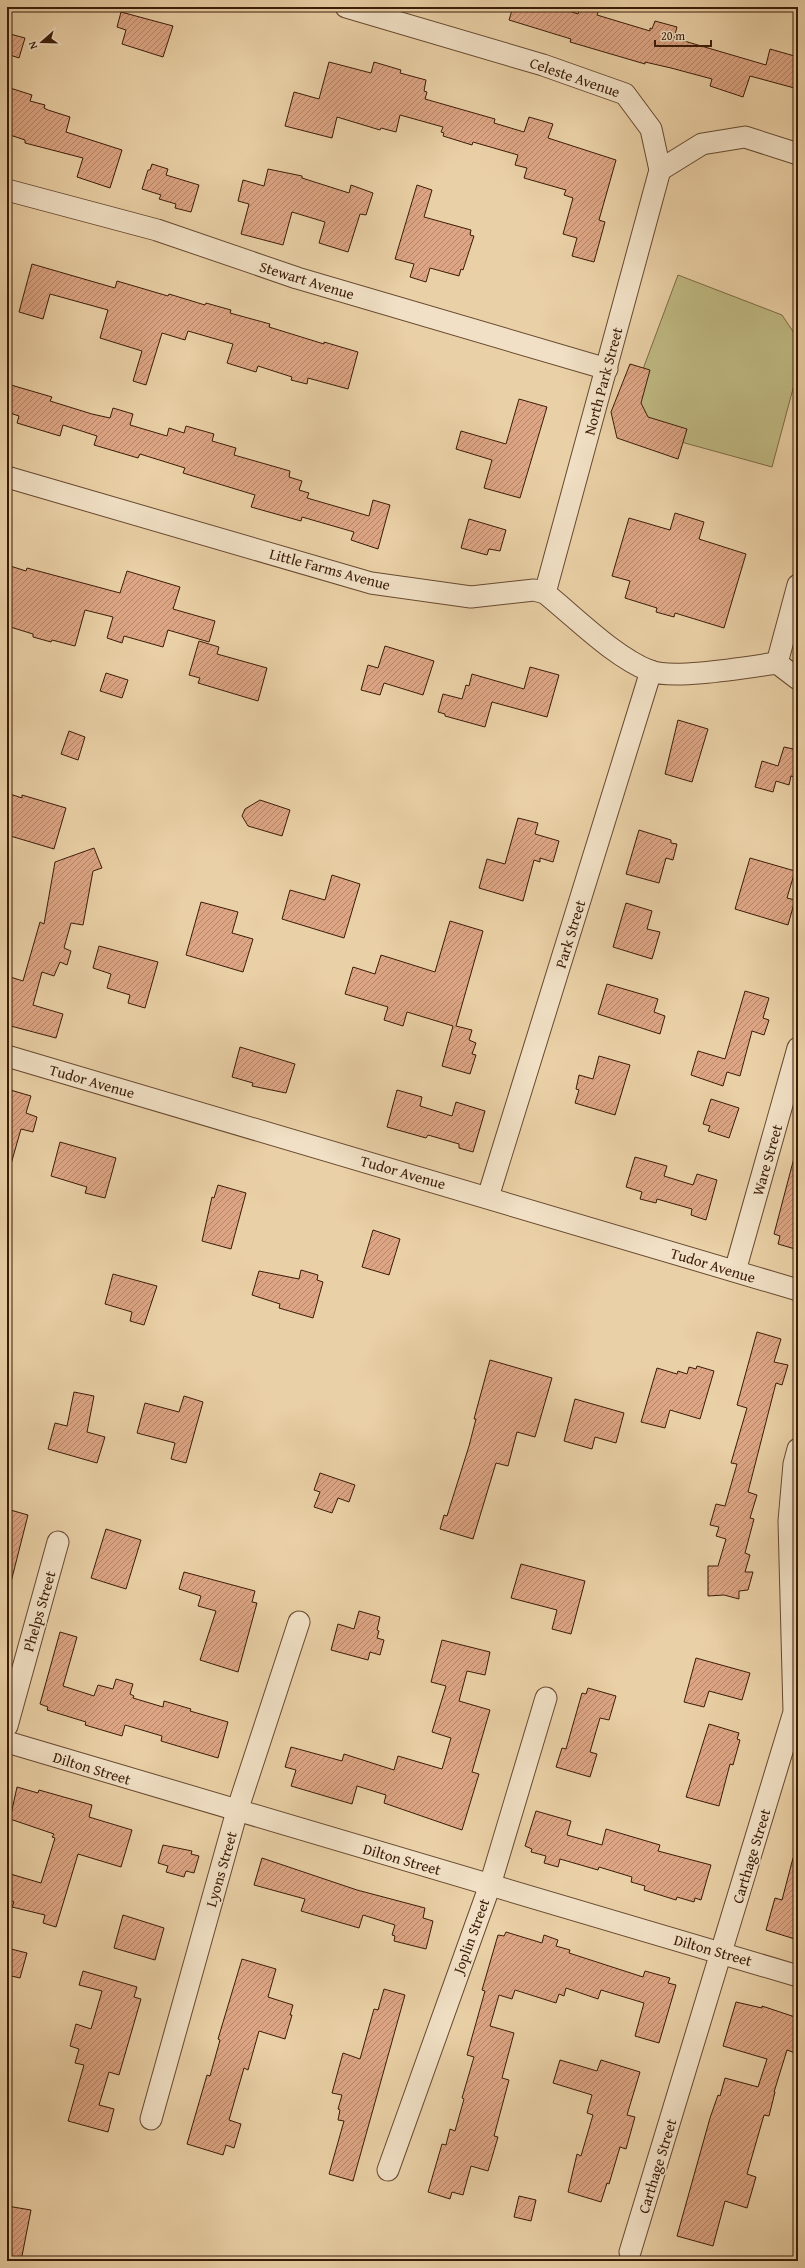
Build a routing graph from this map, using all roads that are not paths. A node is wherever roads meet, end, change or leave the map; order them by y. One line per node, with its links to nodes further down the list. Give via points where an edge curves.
1 (346, 7): 3 (street, Celeste Avenue, via 543,65 625,94 651,129)
2 (798, 154): 3 (street, via 745,137 702,144)
3 (660, 170): 5 (street, North Park Street)
4 (7, 190): 5 (street, Stewart Avenue, via 157,230 297,278)
5 (607, 369): 8 (street, North Park Street)
6 (7, 477): 8 (street, Little Farms Avenue, via 371,583 471,597 534,590)
7 (798, 586): 9 (street)
8 (545, 592): 10 (street, via 623,657)
9 (777, 663): 10 (street, via 686,674); 11 (street)
10 (651, 672): 14 (street, Park Street)
11 (798, 679)
12 (798, 1048): 15 (street, Ware Street)
13 (7, 1056): 14 (street, Tudor Avenue)
14 (488, 1197): 15 (street, Tudor Avenue)
15 (735, 1271): 16 (street, Tudor Avenue)
16 (798, 1290)
17 (798, 1449): 25 (street, Carthage Street, via 794,1464 789,1521 794,1712)
18 (58, 1542): 21 (street, Phelps Street)
19 (299, 1622): 23 (street, Lyons Street)
20 (546, 1698): 24 (street, Joplin Street)
21 (7, 1726)
22 (7, 1742): 23 (street, Dilton Street)
23 (237, 1811): 24 (street, Dilton Street); 27 (street, Lyons Street)
24 (490, 1885): 25 (street, Dilton Street); 28 (street, Joplin Street)
25 (722, 1953): 26 (street, Dilton Street); 29 (street, Carthage Street)
26 (798, 1976)
27 (151, 2119)
28 (388, 2170)
29 (630, 2252)

